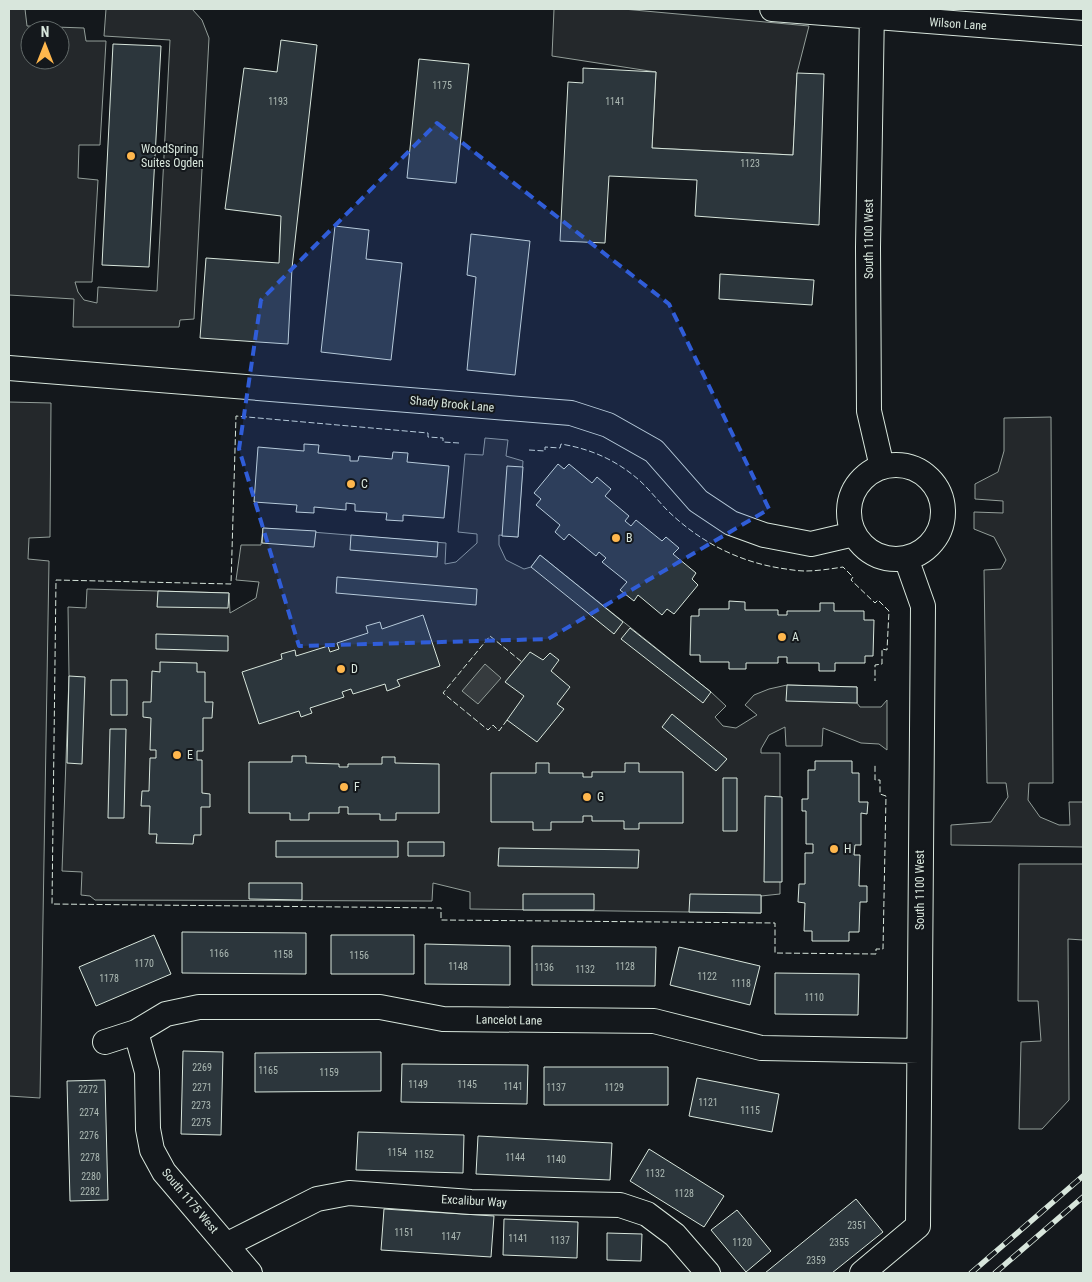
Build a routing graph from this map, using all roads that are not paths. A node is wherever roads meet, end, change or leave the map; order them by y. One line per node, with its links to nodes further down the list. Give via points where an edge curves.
1 (772, 9): 2 (street, Wilson Lane)
2 (872, 13): 3 (street, Wilson Lane); 5 (street, South 1100 West, via 869,411)
3 (1083, 33)
4 (9, 368): 6 (street, Shady Brook Lane, via 571,413 608,425 654,451 698,501 731,523 764,535 810,544)
5 (882, 467): 6 (street, via 857,485 850,500 849,519); 7 (street, via 907,467 922,473 939,493 942,518 938,533 921,552)
6 (854, 534): 7 (street, via 866,548 880,556)
7 (906, 558): 10 (street, South 1100 West, via 922,606)
8 (136, 1032): 9 (street, Lancelot Lane); 10 (street, Lancelot Lane, via 166,1014 199,1007 380,1007 443,1019 654,1022 761,1048); 11 (street, South 1175 West, via 147,1072 148,1129 152,1150 164,1172)
9 (105, 1042)
10 (919, 1051): 14 (street, South 1100 West, via 918,1226)
11 (226, 1245): 12 (street, South 1175 West); 13 (street, Excalibur Way, via 317,1199 349,1193 471,1202 620,1205 647,1214 675,1235)
12 (250, 1273)
13 (708, 1273)
14 (862, 1273)

